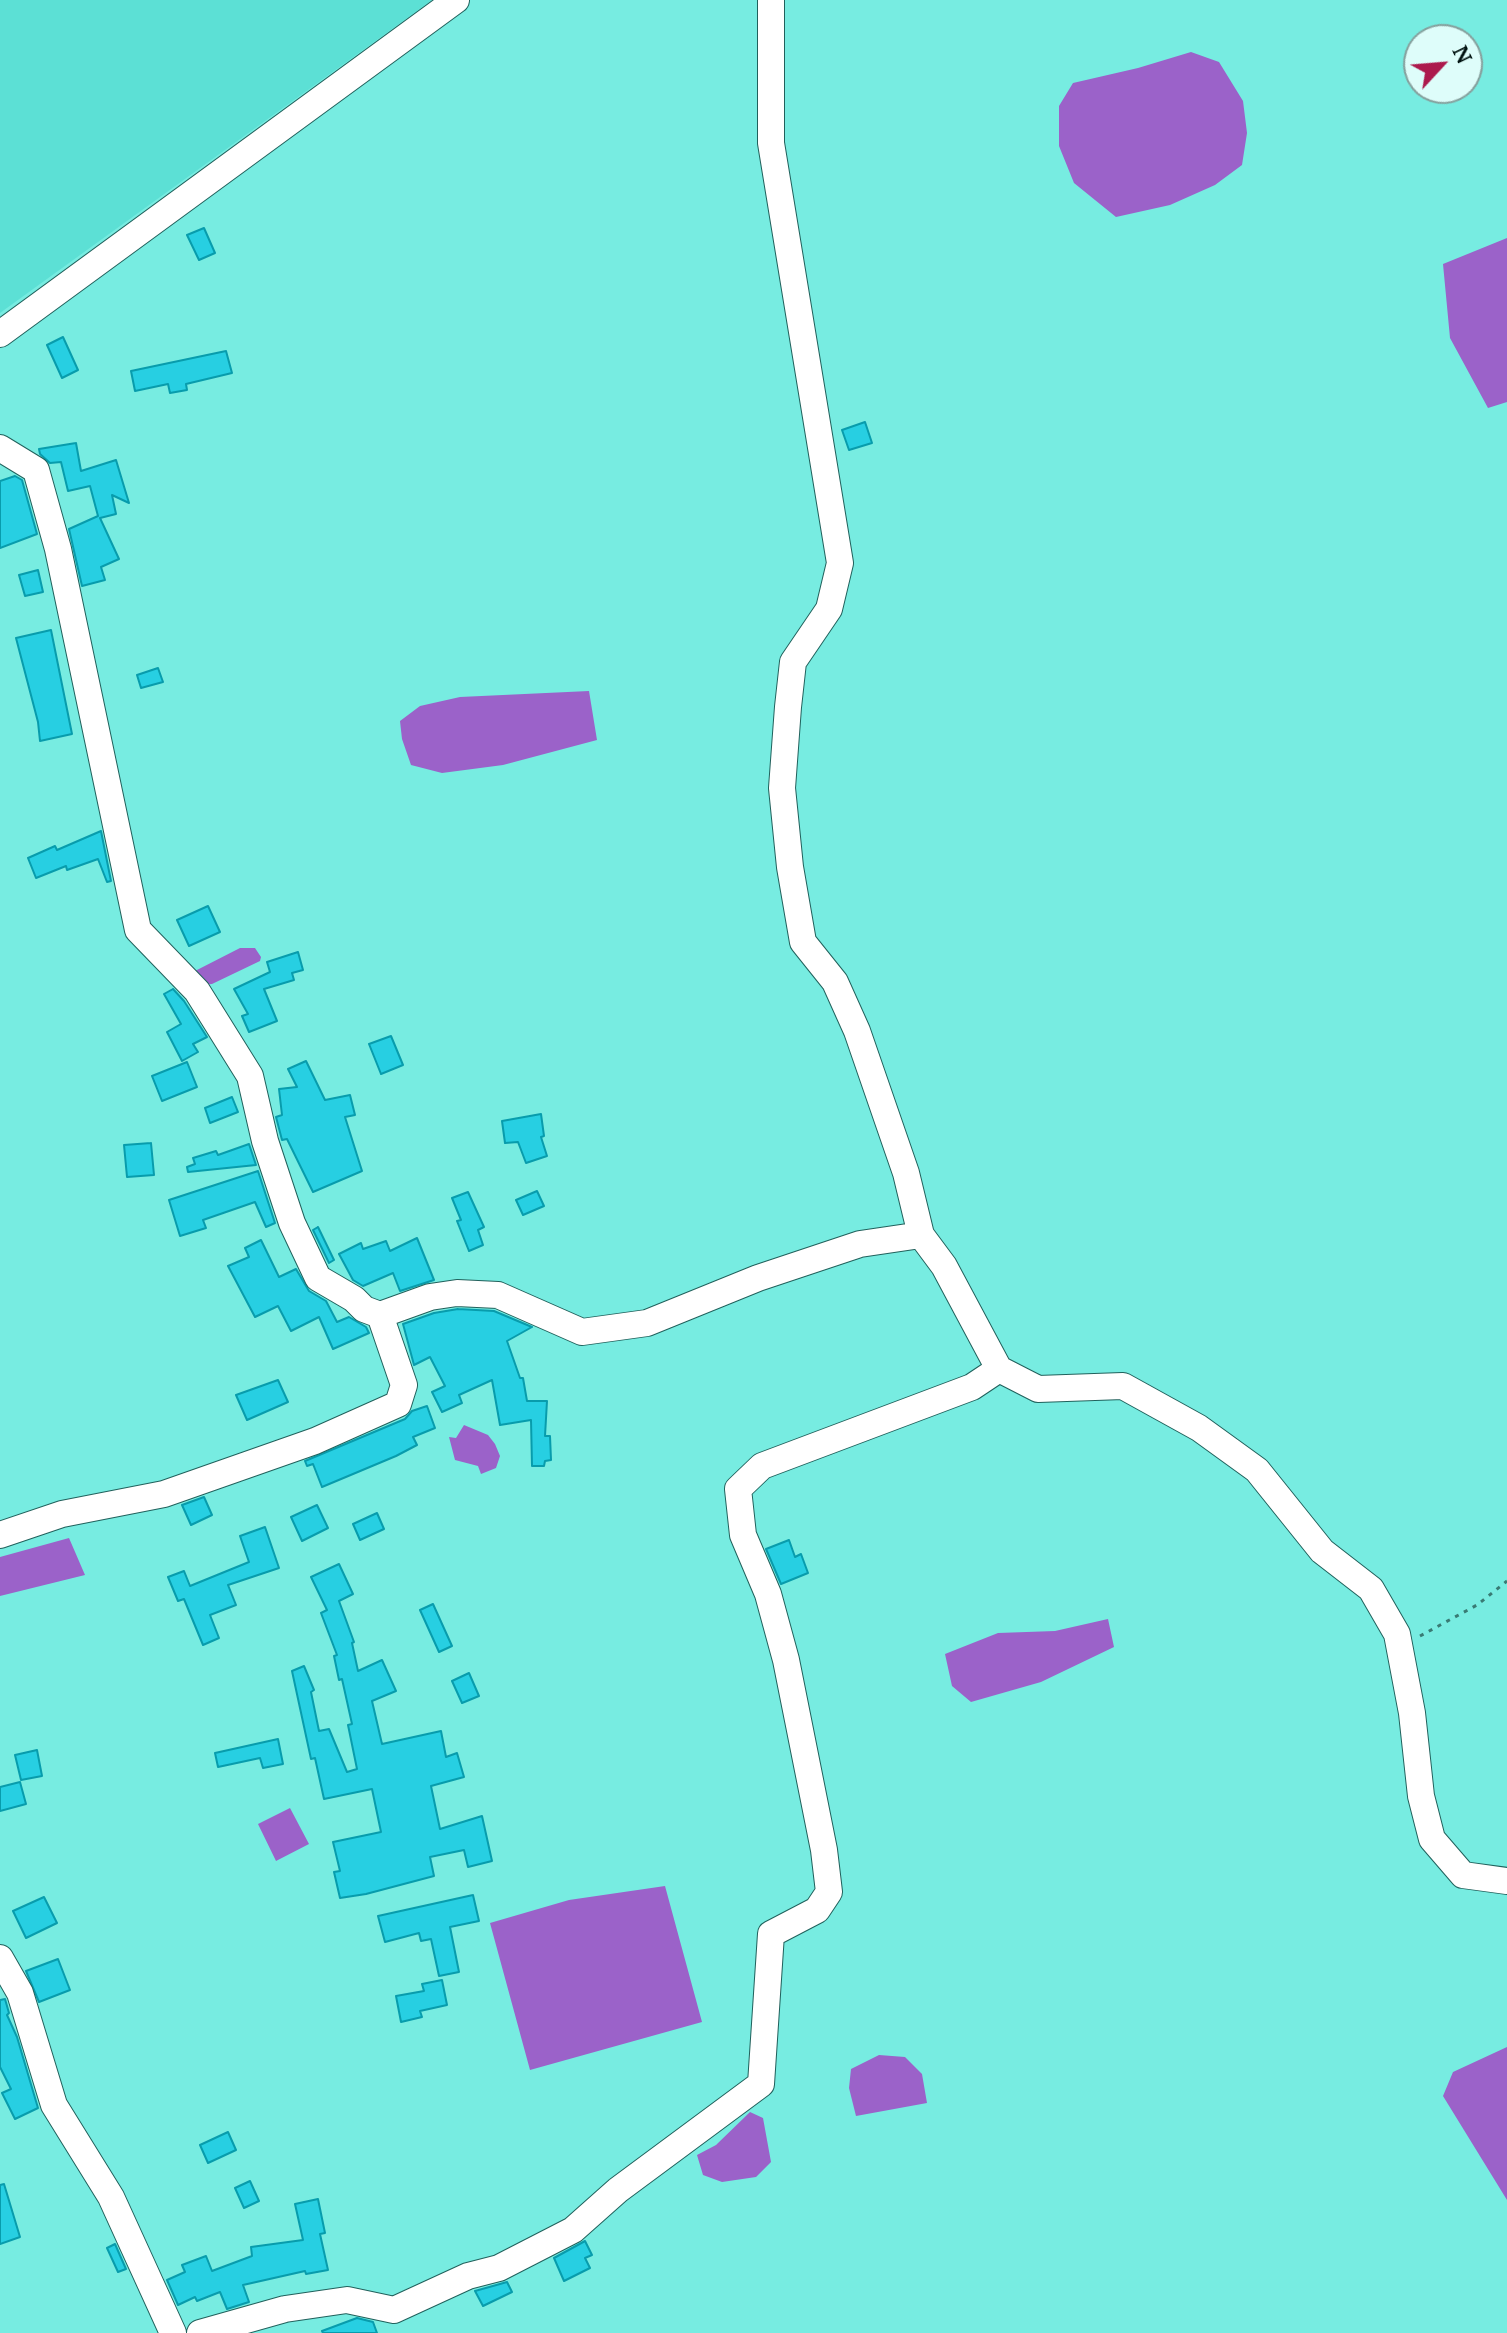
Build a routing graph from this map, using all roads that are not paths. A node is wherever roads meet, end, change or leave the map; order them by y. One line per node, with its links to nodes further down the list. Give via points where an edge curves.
1 (456, 0): 3 (street)
2 (771, 0): 5 (street, via 771,143 840,563 829,609 793,662 782,788 790,867 803,942 835,982 857,1031 906,1173)
3 (0, 334)
4 (0, 448): 6 (street, via 36,470 58,549 138,930 197,991 250,1076 287,1210 318,1278)
5 (921, 1235): 6 (street, via 860,1244 647,1323 582,1332 498,1295 457,1293); 7 (street, via 944,1266)
6 (380, 1315): 8 (street, via 404,1385 398,1404 315,1441 164,1494 62,1514)
7 (999, 1369): 9 (street, via 1038,1389 1123,1386 1199,1428 1257,1470 1322,1551 1371,1589 1397,1634 1432,1839 1463,1875); 11 (street, via 960,1392 762,1466 738,1489 743,1535 768,1594 786,1660 829,1892 817,1910 771,1934 761,2084 573,2230 499,2268 468,2276)
8 (0, 1535)
9 (1507, 1881)
10 (0, 1958): 12 (street, via 20,1993 54,2105 111,2197)
11 (396, 2321): 13 (street, via 347,2300 285,2309)
12 (173, 2333)
13 (200, 2333)

